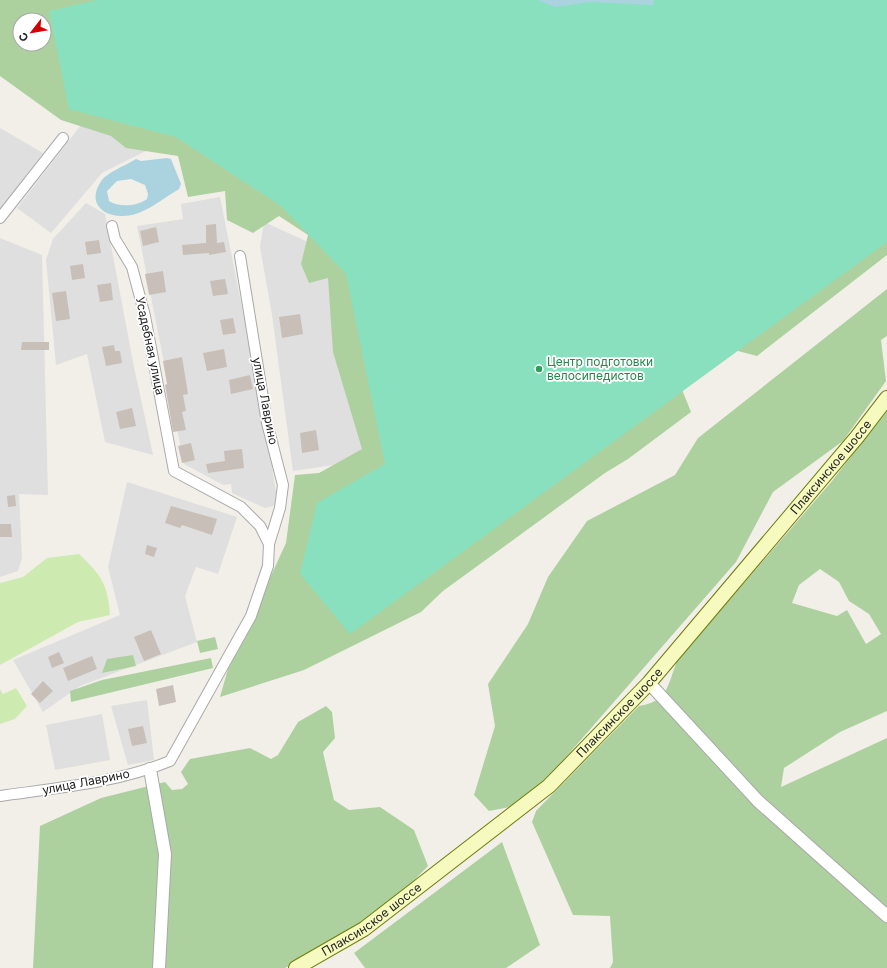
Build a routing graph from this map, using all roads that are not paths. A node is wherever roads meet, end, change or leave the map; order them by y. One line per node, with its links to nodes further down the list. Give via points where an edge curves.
1 (63, 138): 2 (street)
2 (0, 218)
3 (112, 226): 6 (street, Усадебная улица, via 115,239 132,267 145,316 174,471 241,507 260,526)
4 (240, 256): 6 (street, улица Лаврино, via 267,423 282,485 280,508)
5 (887, 398): 7 (main road, Плаксинское шоссе)
6 (269, 544): 8 (street, улица Лаврино, via 268,566 251,616 170,761)
7 (649, 684): 10 (street, via 758,801); 12 (main road, Плаксинское шоссе, via 549,786 364,928)
8 (150, 769): 9 (street, улица Лаврино, via 76,786); 11 (street, via 164,854)
9 (0, 796)
10 (887, 916)
11 (158, 968)
12 (296, 968)

